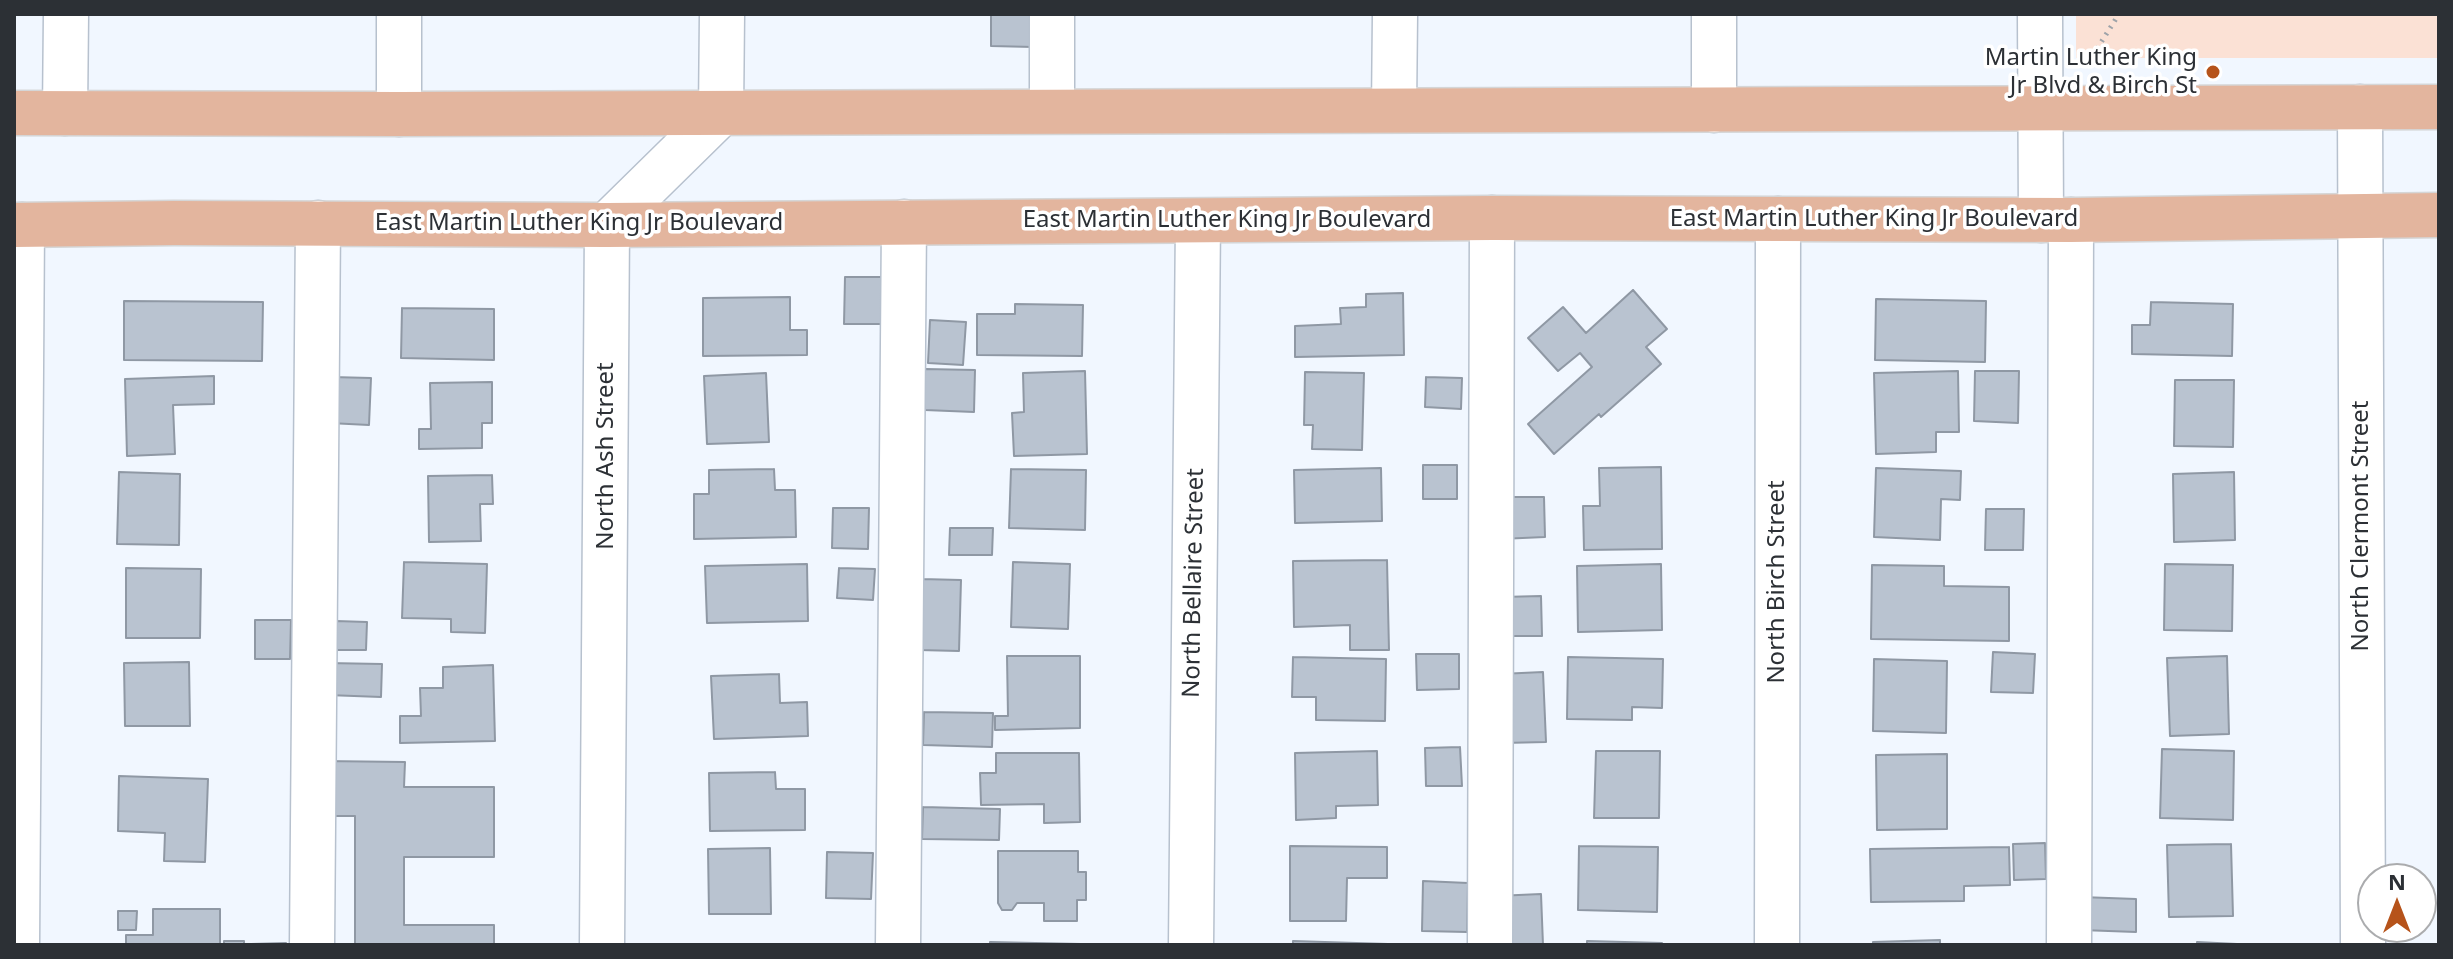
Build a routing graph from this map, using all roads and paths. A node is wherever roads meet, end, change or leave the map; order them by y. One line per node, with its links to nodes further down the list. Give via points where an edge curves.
1 (66, 14): 17 (street)
2 (399, 14): 19 (street)
3 (722, 14): 18 (street)
4 (1052, 14): 15 (street)
5 (1395, 14): 13 (street)
6 (1714, 14): 14 (street)
7 (2040, 14): 12 (street)
8 (2119, 14): 9 (path)
9 (2093, 55)
10 (2360, 107): 11 (main road); 12 (main road); 21 (street, North Clermont Street)
11 (2439, 107)
12 (2040, 109): 14 (main road); 24 (street)
13 (1394, 110): 14 (main road); 15 (main road)
14 (1714, 110)
15 (1052, 111): 18 (main road)
16 (14, 113): 17 (main road)
17 (65, 113): 19 (main road)
18 (721, 113): 19 (main road); 29 (street)
19 (399, 114)
20 (2439, 215): 21 (main road, East Martin Luther King Jr Boulevard)
21 (2360, 216): 24 (main road, East Martin Luther King Jr Boulevard); 38 (street, North Clermont Street)
22 (1492, 218): 23 (main road, East Martin Luther King Jr Boulevard); 25 (main road, East Martin Luther King Jr Boulevard); 35 (street)
23 (1778, 219): 24 (main road, East Martin Luther King Jr Boulevard); 36 (street, North Birch Street)
24 (2056, 220): 37 (street)
25 (1198, 221): 26 (main road, East Martin Luther King Jr Boulevard); 34 (street, North Bellaire Street)
26 (904, 222): 29 (main road, East Martin Luther King Jr Boulevard); 33 (street)
27 (318, 223): 28 (main road, East Martin Luther King Jr Boulevard); 29 (main road, East Martin Luther King Jr Boulevard); 31 (street)
28 (18, 225): 30 (street)
29 (607, 225): 32 (street, North Ash Street)
30 (17, 945)
31 (312, 945)
32 (602, 945)
33 (898, 945)
34 (1191, 945)
35 (1490, 945)
36 (1777, 945)
37 (2069, 945)
38 (2363, 945)

